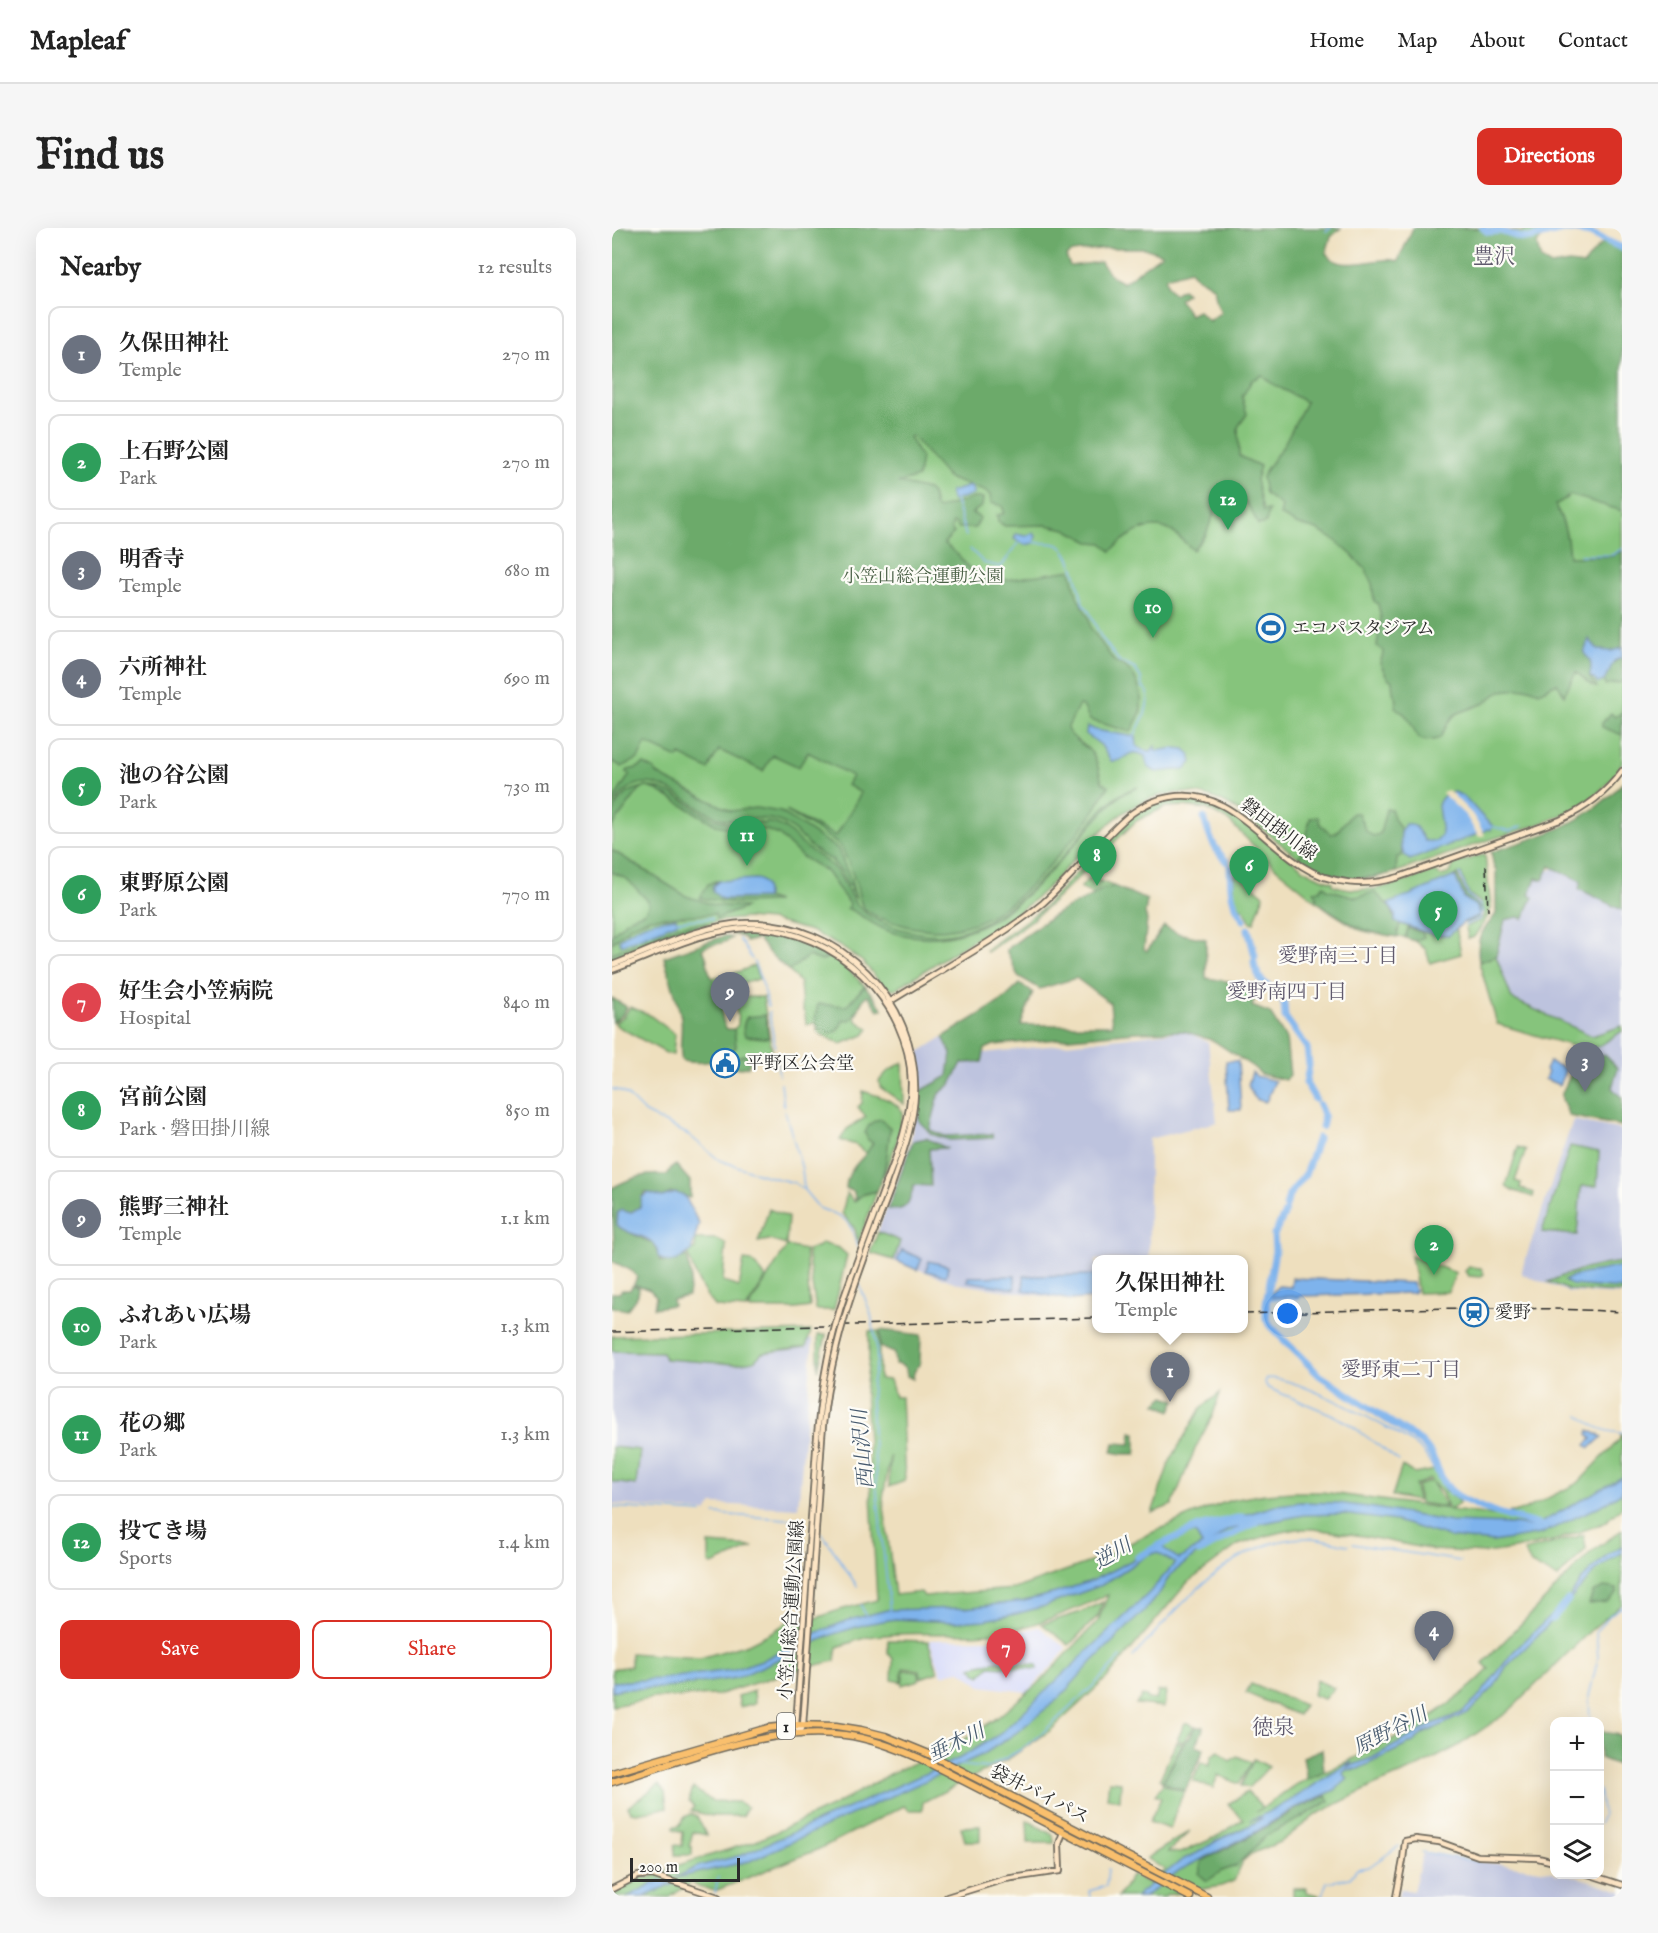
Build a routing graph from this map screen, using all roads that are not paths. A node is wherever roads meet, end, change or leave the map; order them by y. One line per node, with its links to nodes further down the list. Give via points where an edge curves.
1 (1622, 771): 4 (main road, 磐田掛川線, via 1578,812 1399,877 1371,883 1326,878 1302,866 1217,802 1182,796 1154,800 1122,820 1044,902 987,943)
2 (612, 965): 4 (main road, via 714,928 745,923 770,925 806,933 838,949 866,970)
3 (612, 970): 4 (main road, via 714,932 767,929 806,939 836,953)
4 (888, 1003): 5 (main road, 小笠山総合運動公園線, via 897,1018 910,1071 909,1122)
5 (889, 1184): 6 (main road, 小笠山総合運動公園線, bridge, via 838,1337 826,1395); 6 (main road, 小笠山総合運動公園線, bridge, via 847,1290 831,1341 821,1396 800,1665)
6 (800, 1725): 7 (main road, 小笠山総合運動公園線); 8 (highway, 袋井バイパス / 1, via 768,1728); 16 (highway, 袋井バイパス / 1, via 861,1730 929,1754)
7 (800, 1734): 9 (highway, 袋井バイパス / 1, via 729,1747); 10 (highway, 袋井バイパス / 1, via 847,1735 880,1743 920,1758)
8 (612, 1773)
9 (612, 1782)
10 (1063, 1832): 17 (main road, via 1059,1844 1060,1871 1005,1879); 18 (highway, 袋井バイパス / 1)
11 (1550, 1861): 19 (main road, via 1478,1856 1439,1842 1405,1841)
12 (1602, 1879): 13 (main road)
13 (1622, 1885)
14 (612, 1889): 15 (main road, via 638,1876 656,1876)
15 (716, 1896)
16 (1204, 1896)
17 (947, 1897)
18 (1190, 1897)
19 (1396, 1897)

